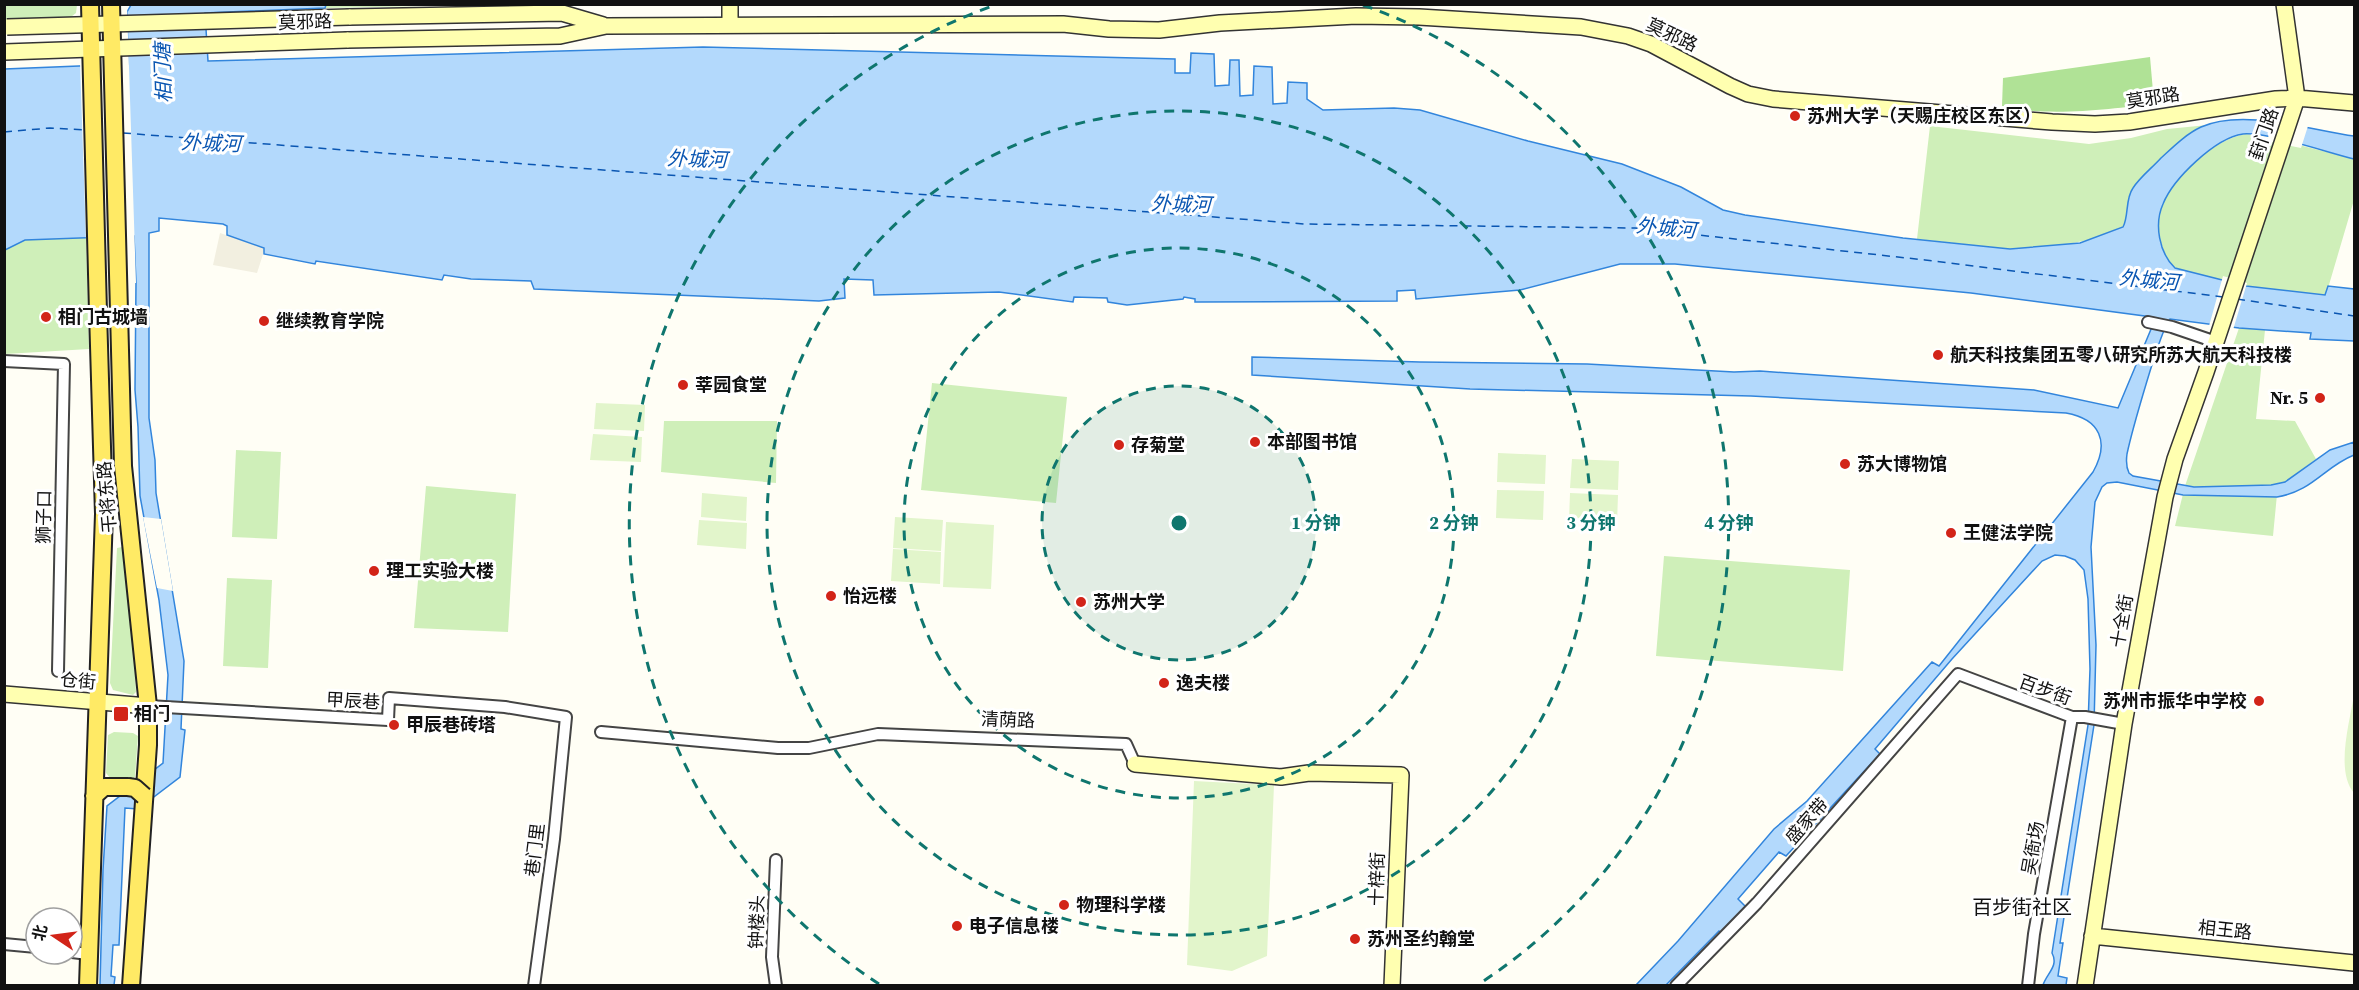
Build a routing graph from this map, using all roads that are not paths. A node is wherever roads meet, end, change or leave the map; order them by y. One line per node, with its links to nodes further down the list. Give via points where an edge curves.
1 (90, 4): 19 (main road, 干将东路, bridge, via 104,485)
2 (111, 4): 20 (main road, 干将东路, bridge, via 123,466)
3 (730, 4): 6 (main road)
4 (2284, 4): 10 (main road, 葑门路)
5 (1419, 10): 6 (main road, 莫邪路, via 1159,30 1063,24); 10 (main road, 莫邪路, via 1581,27 1628,36 1748,94 1773,99 2096,124)
6 (730, 25): 7 (main road, 莫邪路)
7 (606, 26): 8 (main road, 莫邪路, bridge, via 562,13); 9 (main road, 莫邪路, bridge, via 560,36)
8 (6, 28)
9 (5, 52)
10 (2297, 98): 11 (main road, 莫邪路); 12 (main road, 葑门路)
11 (2355, 103)
12 (2238, 273): 14 (main road, 十全街)
13 (2148, 322): 14 (street)
14 (2217, 339): 23 (main road, 十全街, via 2169,480)
15 (4, 361): 16 (street, 狮子口, via 64,364)
16 (58, 671)
17 (1958, 674): 22 (street, 百步街); 41 (street, 盛家带, via 1757,903)
18 (4, 694): 19 (main road, 仓街)
19 (98, 703): 20 (main road, 仓街); 27 (main road, 干将东路)
20 (154, 706): 21 (street, 甲辰巷, via 388,720 389,698 505,707); 28 (main road, 干将东路)
21 (566, 717): 38 (street, 巷门里)
22 (2072, 717): 23 (street, 百步街); 42 (street, 吴衙场)
23 (2124, 724): 31 (main road, 十全街)
24 (601, 732): 25 (street, 清荫路, via 788,748 809,748 878,734 1126,744)
25 (1135, 764): 26 (main road, 清荫路, via 1281,777 1309,773)
26 (1401, 775): 40 (main road, 十梓街)
27 (94, 796): 28 (main road, bridge, via 105,787 128,787); 30 (main road, 干将东路)
28 (144, 796): 37 (main road, 干将东路)
29 (776, 860): 39 (street, 钟楼头, via 772,957)
30 (84, 908)
31 (2092, 936): 34 (main road, 相王路); 43 (main road, 十全街)
32 (4, 944): 33 (street)
33 (24, 946)
34 (2355, 963)
35 (83, 966): 36 (main road, 干将东路)
36 (88, 986)
37 (131, 986)
38 (534, 986)
39 (776, 986)
40 (1392, 986)
41 (1676, 986)
42 (2028, 986)
43 (2085, 986)

